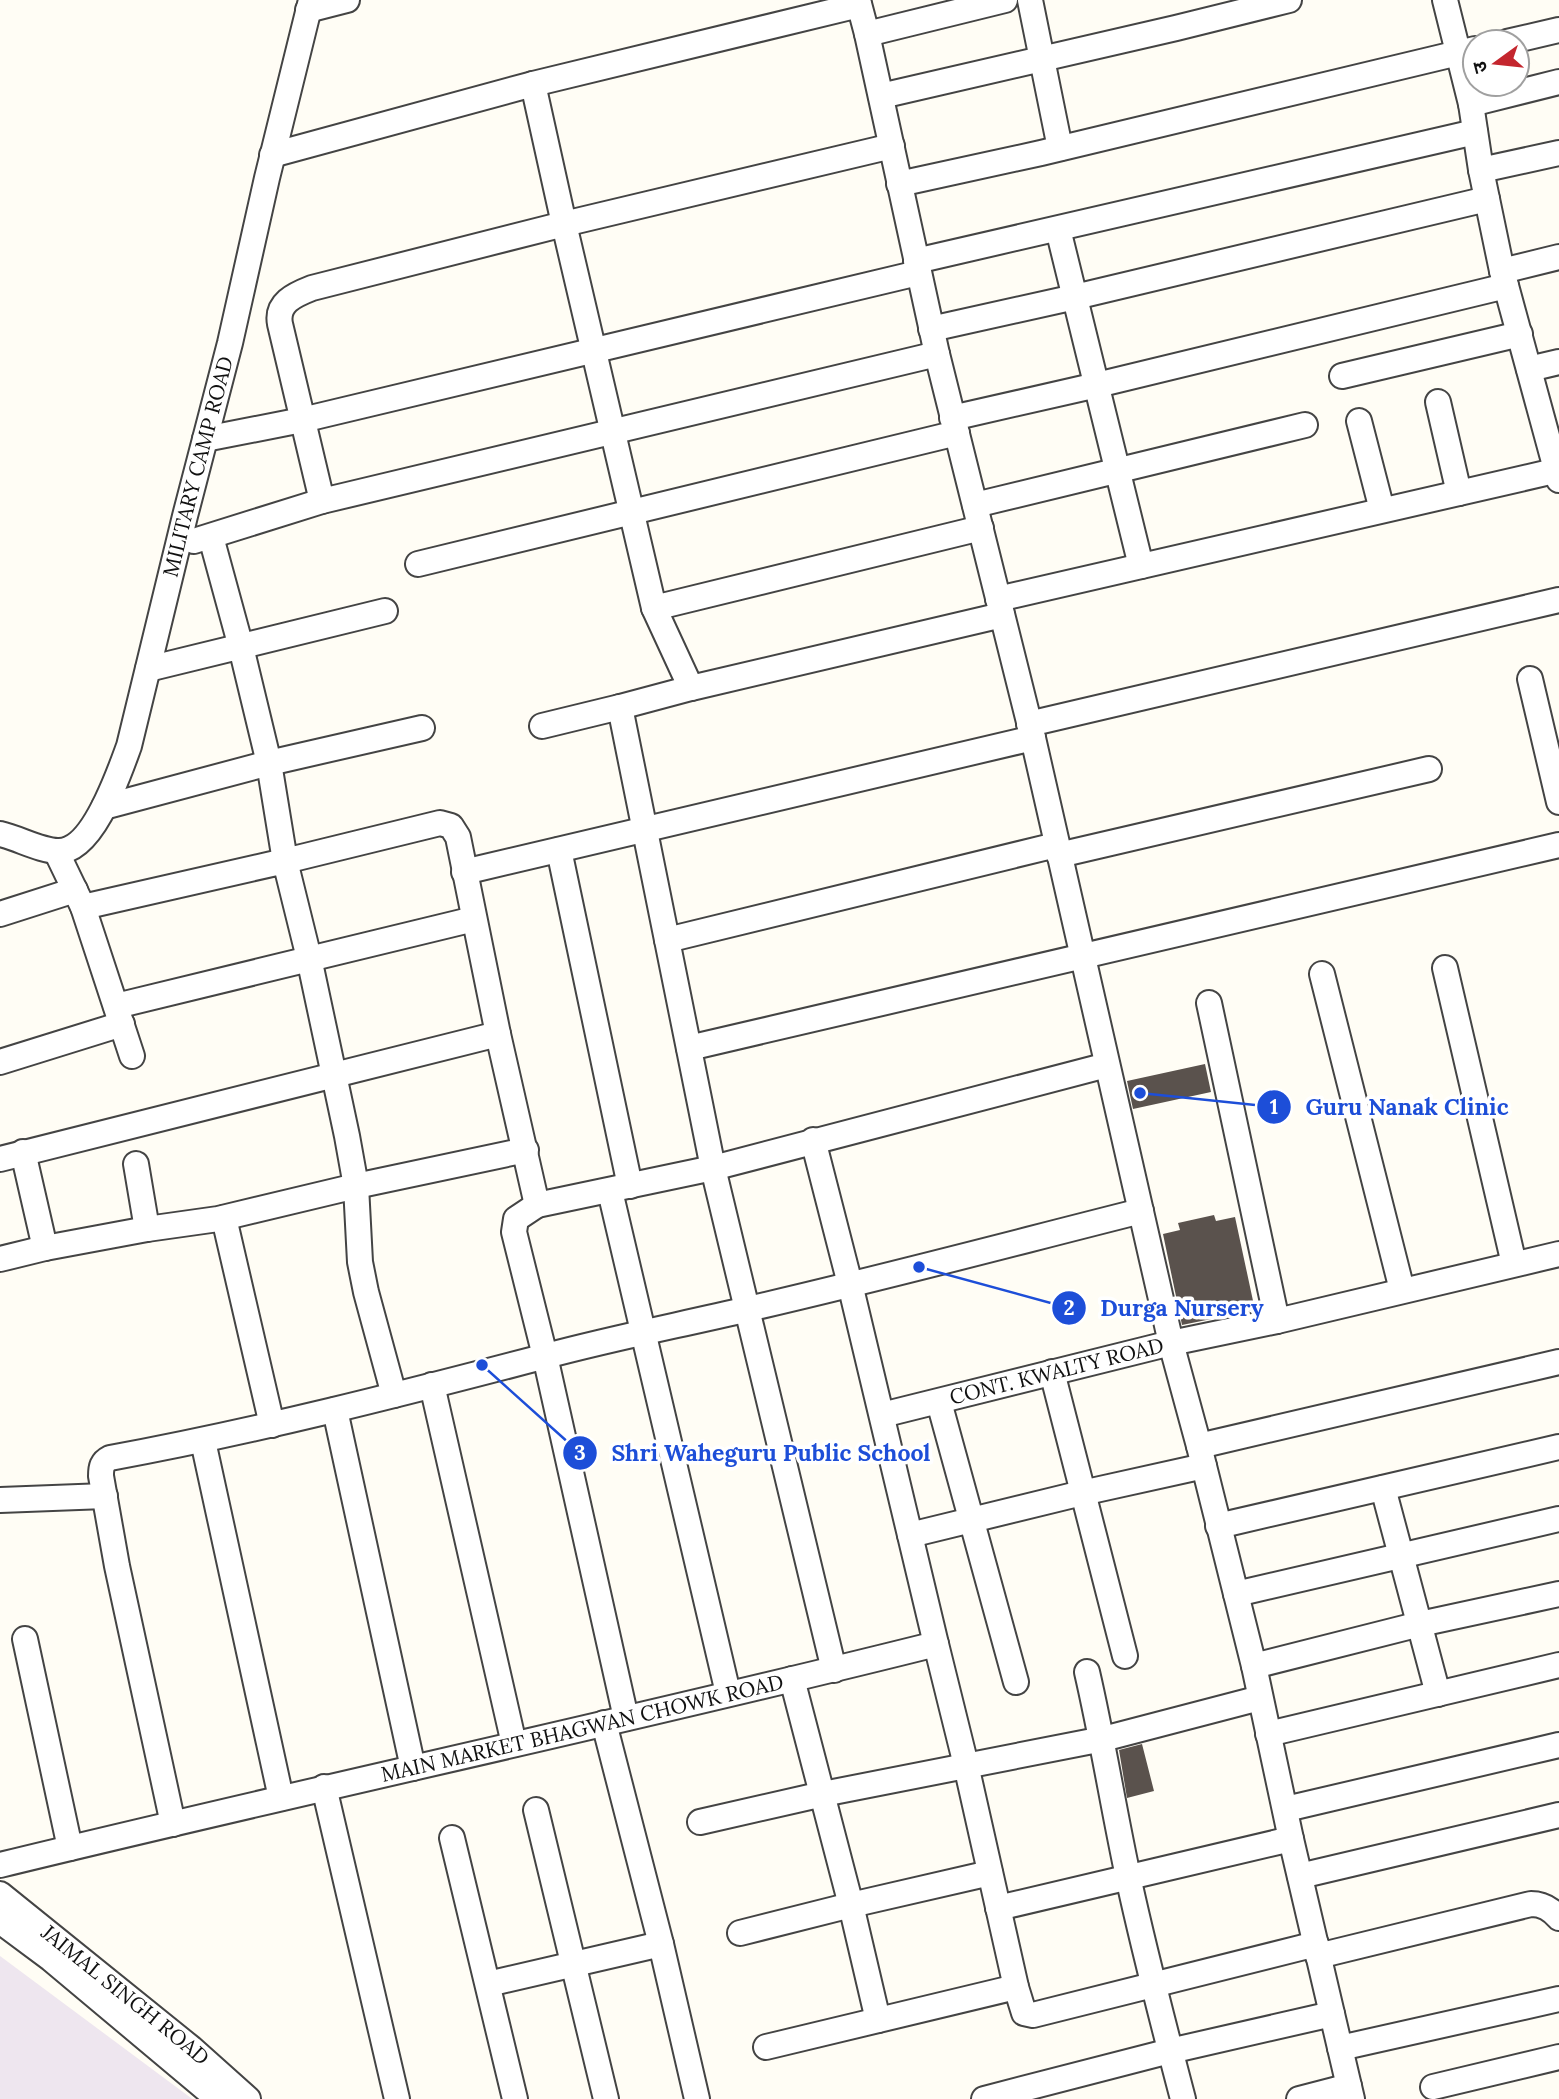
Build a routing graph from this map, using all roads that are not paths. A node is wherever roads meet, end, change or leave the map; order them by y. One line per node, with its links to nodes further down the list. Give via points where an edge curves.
1 (347, 0): 7 (street)
2 (1005, 0): 9 (street)
3 (1030, 0): 13 (street)
4 (1289, 0): 13 (street)
5 (1445, 0): 11 (street)
6 (858, 3): 9 (street); 15 (street)
7 (309, 5): 23 (street, MILITARY CAMP ROAD)
8 (1559, 30): 10 (street)
9 (867, 34): 16 (street)
10 (1531, 36)
11 (1461, 37)
12 (1461, 52): 21 (street)
13 (1042, 59): 16 (street); 21 (street)
14 (1559, 82): 18 (street)
15 (533, 84): 23 (street); 27 (street)
16 (881, 96): 20 (street)
17 (1471, 98): 18 (street)
18 (1471, 104): 19 (street)
19 (1475, 132): 24 (street); 28 (street)
20 (892, 146): 25 (street); 27 (street)
21 (1060, 148): 25 (street)
22 (1559, 153): 24 (street)
23 (272, 155): 47 (street, MILITARY CAMP ROAD)
24 (1481, 170): 26 (street)
25 (899, 184): 30 (street)
26 (1487, 199): 31 (street); 32 (street)
27 (564, 225): 35 (street); 42 (street, via 312,288 289,299 279,317)
28 (1058, 229): 30 (street); 32 (street)
29 (1559, 257): 31 (street)
30 (917, 267): 33 (street); 35 (street)
31 (1504, 278): 34 (street); 40 (street)
32 (1075, 298): 33 (street); 40 (street)
33 (931, 330): 36 (street)
34 (1520, 334): 38 (street); 39 (street)
35 (593, 351): 42 (street); 46 (street)
36 (937, 354): 45 (street); 46 (street)
37 (1559, 362): 38 (street)
38 (1529, 369): 49 (street)
39 (1342, 376)
40 (1097, 385): 45 (street); 48 (street)
41 (1438, 402): 50 (street)
42 (302, 420): 47 (street); 51 (street)
43 (1359, 421): 52 (street)
44 (1305, 425): 48 (street)
45 (954, 426): 53 (street); 54 (street)
46 (613, 430): 51 (street); 53 (street)
47 (205, 439): 62 (street, MILITARY CAMP ROAD)
48 (1118, 471): 54 (street); 56 (street)
49 (1558, 473): 50 (street)
50 (1459, 493): 52 (street)
51 (322, 501): 61 (street, via 199,540)
52 (1382, 510): 56 (street)
53 (631, 511): 55 (street); 59 (street)
54 (978, 516): 58 (street); 59 (street)
55 (418, 564)
56 (1141, 566): 58 (street)
57 (1559, 600): 68 (street)
58 (1000, 607): 64 (street); 68 (street)
59 (654, 608): 64 (street)
60 (385, 611): 61 (street)
61 (241, 647): 62 (street); 69 (street)
62 (148, 669): 72 (street, MILITARY CAMP ROAD, via 128,746)
63 (1530, 679): 71 (street)
64 (691, 688): 65 (street)
65 (620, 707): 66 (street); 73 (street)
66 (542, 726)
67 (422, 728): 69 (street)
68 (1031, 731): 73 (street); 77 (street)
69 (269, 763): 72 (street); 79 (street)
70 (1429, 769): 77 (street)
71 (1559, 802)
72 (103, 807): 78 (street, MILITARY CAMP ROAD, via 85,836 66,850)
73 (646, 830): 76 (street); 84 (street)
74 (0, 834): 78 (street)
75 (1559, 845): 85 (street)
76 (559, 850): 80 (street); 103 (street)
77 (1057, 850): 84 (street); 85 (street)
78 (56, 851): 81 (street)
79 (285, 861): 80 (street, via 440,823 451,827 458,837); 81 (street); 86 (street)
80 (464, 872): 83 (street)
81 (79, 899): 82 (street); 90 (street)
82 (0, 914)
83 (474, 919): 86 (street); 91 (street)
84 (667, 940): 92 (street)
85 (1082, 957): 92 (street); 95 (street)
86 (309, 958): 90 (street); 96 (street)
87 (1445, 968): 111 (street)
88 (1322, 974): 113 (street)
89 (1209, 1003): 115 (street)
90 (119, 1015): 93 (street); 94 (street)
91 (498, 1034): 96 (street); 98 (street)
92 (689, 1048): 101 (street)
93 (132, 1056)
94 (0, 1062)
95 (1107, 1065): 97 (street); 105 (street)
96 (333, 1075): 99 (street); 102 (street)
97 (813, 1140): 101 (street); 112 (street)
98 (526, 1150): 102 (street); 104 (street)
99 (12, 1156): 108 (street)
100 (135, 1164): 107 (street)
101 (713, 1168): 103 (street); 114 (street)
102 (356, 1186): 106 (street); 122 (street, via 360,1262)
103 (620, 1188): 104 (street); 116 (street)
104 (537, 1205): 118 (street, via 516,1219 514,1233)
105 (1141, 1211): 112 (street); 117 (street)
106 (224, 1218): 107 (street); 126 (street)
107 (148, 1229): 108 (street)
108 (45, 1248): 110 (street)
109 (1559, 1254): 111 (street, CONT. KWALTY ROAD)
110 (0, 1259)
111 (1514, 1264): 113 (street, CONT. KWALTY ROAD)
112 (850, 1284): 114 (street); 125 (street)
113 (1402, 1290): 115 (street, CONT. KWALTY ROAD)
114 (748, 1309): 116 (street); 147 (street)
115 (1277, 1321): 117 (street, CONT. KWALTY ROAD)
116 (642, 1332): 118 (street); 151 (street)
117 (1171, 1343): 120 (street, CONT. KWALTY ROAD); 129 (street)
118 (545, 1356): 121 (street); 154 (street)
119 (1559, 1362): 129 (street)
120 (1052, 1372): 123 (street, CONT. KWALTY ROAD); 131 (street)
121 (432, 1385): 122 (street); 157 (street)
122 (394, 1395): 124 (street)
123 (939, 1402): 125 (street, CONT. KWALTY ROAD); 135 (street)
124 (335, 1410): 126 (street); 160 (street)
125 (882, 1415): 137 (street)
126 (272, 1425): 127 (street)
127 (203, 1441): 132 (street, via 104,1461); 163 (street)
128 (1559, 1447): 130 (street)
129 (1201, 1456): 131 (street); 136 (street)
130 (1383, 1488): 136 (street); 138 (street)
131 (1082, 1493): 135 (street); 144 (street)
132 (105, 1496): 133 (street); 168 (street)
133 (0, 1500)
134 (1559, 1519): 138 (street)
135 (972, 1521): 137 (street); 150 (street)
136 (1218, 1526): 139 (street)
137 (910, 1535): 143 (street)
138 (1402, 1555): 139 (street); 141 (street)
139 (1236, 1594): 146 (street)
140 (1559, 1594): 141 (street)
141 (1420, 1624): 146 (street); 152 (street)
142 (25, 1639): 171 (street)
143 (936, 1644): 147 (street, MAIN MARKET BHAGWAN CHOWK ROAD); 159 (street)
144 (1125, 1656)
145 (1559, 1665): 152 (street)
146 (1254, 1666): 153 (street)
147 (834, 1670): 149 (street, MAIN MARKET BHAGWAN CHOWK ROAD)
148 (1087, 1672): 156 (street)
149 (792, 1679): 151 (street, MAIN MARKET BHAGWAN CHOWK ROAD); 162 (street)
150 (1016, 1682)
151 (728, 1693): 154 (street, MAIN MARKET BHAGWAN CHOWK ROAD)
152 (1438, 1694): 155 (street)
153 (1260, 1698): 155 (street); 156 (street)
154 (615, 1720): 157 (street, MAIN MARKET BHAGWAN CHOWK ROAD); 182 (street)
155 (1268, 1734): 164 (street)
156 (1103, 1739): 159 (street); 175 (street)
157 (514, 1744): 160 (street, MAIN MARKET BHAGWAN CHOWK ROAD)
158 (1559, 1745): 164 (street)
159 (966, 1765): 162 (street); 173 (street)
160 (413, 1768): 161 (street, MAIN MARKET BHAGWAN CHOWK ROAD)
161 (324, 1787): 163 (street, MAIN MARKET BHAGWAN CHOWK ROAD); 199 (street)
162 (823, 1794): 167 (street); 177 (street)
163 (281, 1798): 168 (street, MAIN MARKET BHAGWAN CHOWK ROAD)
164 (1286, 1809): 170 (street)
165 (536, 1810): 184 (street)
166 (1559, 1815): 174 (street)
167 (700, 1822)
168 (173, 1824): 171 (street, MAIN MARKET BHAGWAN CHOWK ROAD)
169 (452, 1838): 185 (street)
170 (1291, 1839): 174 (street); 175 (street)
171 (70, 1848): 172 (street, MAIN MARKET BHAGWAN CHOWK ROAD)
172 (0, 1865)
173 (990, 1872): 177 (street); 178 (street)
174 (1300, 1876): 183 (street)
175 (1129, 1879): 178 (street); 186 (street)
176 (0, 1894): 198 (street, JAIMAL SINGH ROAD)
177 (851, 1905): 181 (street); 190 (street)
178 (998, 1908): 187 (street)
179 (1559, 1918): 183 (street, via 1540,1904 1531,1904)
180 (0, 1921): 197 (street)
181 (740, 1933)
182 (661, 1944): 184 (street); 202 (street)
183 (1317, 1950): 186 (street); 189 (street)
184 (574, 1964): 185 (street); 201 (street)
185 (488, 1984): 200 (street)
186 (1154, 1984): 187 (street, via 1028,2015 1021,2008); 193 (street)
187 (1016, 1987): 190 (street)
188 (1559, 1999): 192 (street)
189 (1332, 2014): 192 (street); 193 (street)
190 (878, 2020): 191 (street)
191 (766, 2047)
192 (1340, 2048): 196 (street)
193 (1170, 2051): 203 (street); 204 (street)
194 (1559, 2057): 195 (street)
195 (1433, 2087)
196 (1350, 2093): 205 (street)
197 (218, 2099)
198 (248, 2099)
199 (397, 2099)
200 (515, 2099)
201 (606, 2099)
202 (697, 2099)
203 (984, 2099)
204 (1183, 2099)
205 (1299, 2099)

